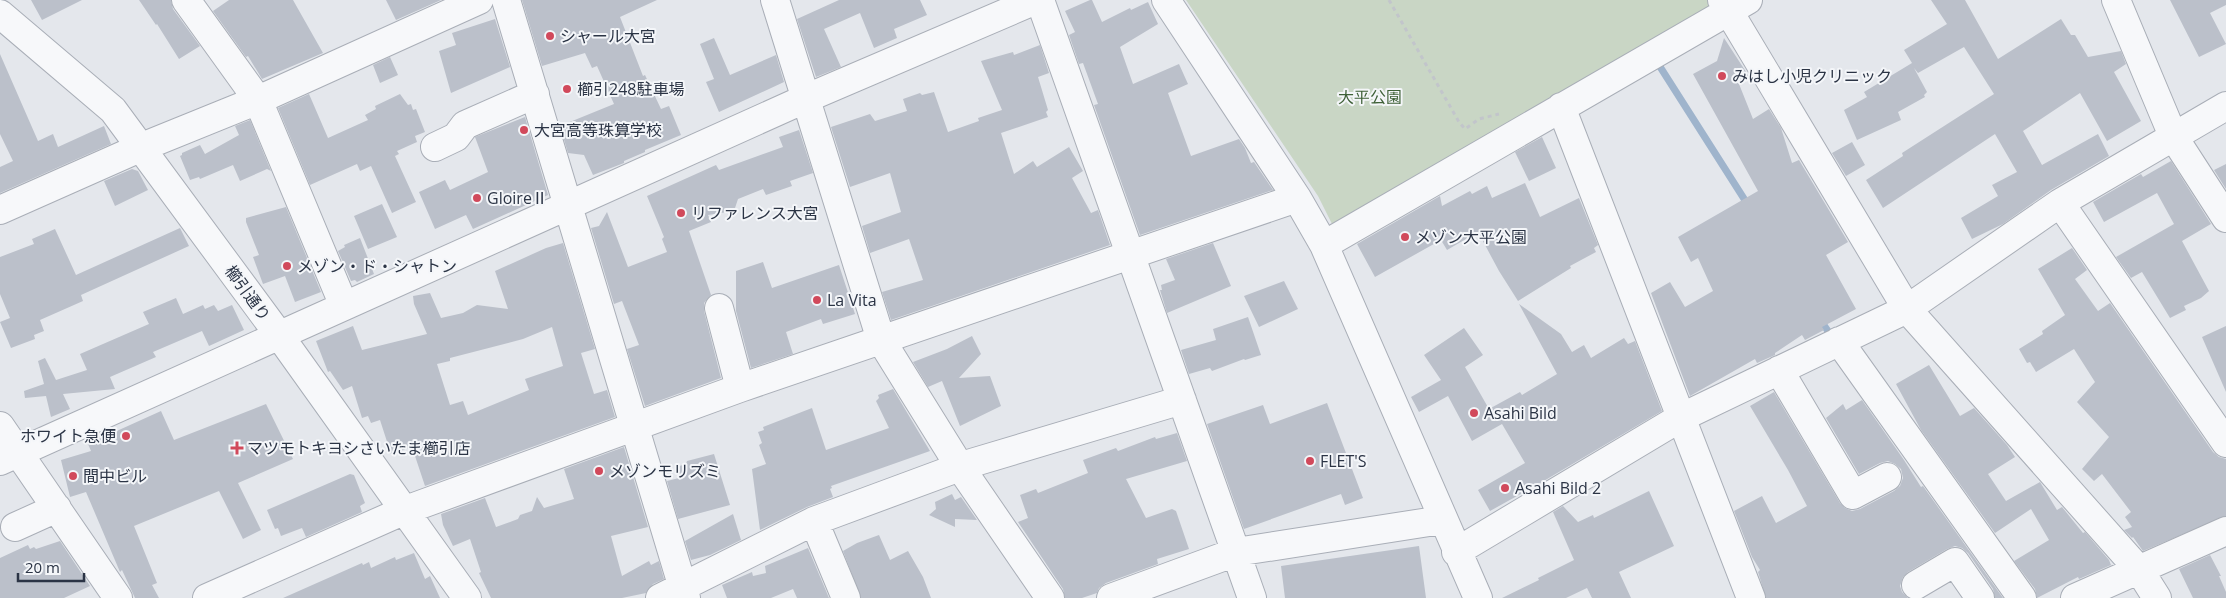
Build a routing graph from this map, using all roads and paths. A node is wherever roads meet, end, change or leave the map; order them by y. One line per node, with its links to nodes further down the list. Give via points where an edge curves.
1 (479, 0): 14 (street)
2 (506, 0): 12 (street)
3 (775, 0): 13 (street)
4 (1036, 0): 13 (street)
5 (1040, 0): 27 (street)
6 (1166, 0): 21 (street)
7 (1389, 0): 17 (path, via 1465,129 1479,119)
8 (2116, 0): 18 (street)
9 (192, 2): 14 (street)
10 (1732, 4): 16 (street); 30 (street)
11 (0, 14): 19 (street, 櫛引通り, via 113,110)
12 (535, 94): 20 (street, via 465,125 456,137); 23 (street)
13 (807, 98): 23 (street); 32 (street)
14 (258, 100): 19 (street); 28 (street)
15 (2226, 106): 18 (street)
16 (1561, 107): 26 (street); 37 (street)
17 (1505, 112)
18 (2173, 136): 22 (street); 25 (street)
19 (142, 147): 24 (street); 31 (street, 櫛引通り)
20 (435, 147)
21 (1297, 198): 26 (street); 27 (street)
22 (2060, 203): 30 (street); 40 (street)
23 (569, 206): 28 (street); 39 (street)
24 (0, 210)
25 (2226, 218)
26 (1324, 245): 46 (street)
27 (1131, 254): 32 (street); 36 (street)
28 (344, 306): 31 (street)
29 (719, 308): 35 (street)
30 (1907, 309): 33 (street); 52 (street)
31 (279, 336): 41 (street); 45 (street, 櫛引通り)
32 (881, 340): 35 (street); 42 (street)
33 (1840, 341): 34 (street); 65 (street)
34 (1779, 370): 37 (street); 43 (street, via 1853,495)
35 (740, 388): 39 (street)
36 (1182, 400): 42 (street); 50 (street)
37 (1680, 418): 51 (street); 63 (street)
38 (0, 426): 41 (street)
39 (635, 427): 45 (street); 54 (street)
40 (2226, 443)
41 (9, 456): 44 (street)
42 (960, 467): 47 (street); 59 (street)
43 (1888, 477)
44 (57, 508): 48 (street); 55 (street)
45 (403, 511): 56 (street); 57 (street, 櫛引通り)
46 (1442, 520): 50 (street); 51 (street)
47 (814, 521): 54 (street); 58 (street)
48 (15, 527)
49 (2226, 531): 52 (street)
50 (1236, 552): 60 (street); 61 (street)
51 (1456, 552): 62 (street)
52 (2140, 571): 66 (street); 67 (street)
53 (1916, 585): 64 (street, via 1955,562)
54 (676, 594)
55 (118, 598)
56 (207, 598)
57 (467, 598)
58 (846, 598)
59 (1050, 598)
60 (1111, 598)
61 (1252, 598)
62 (1478, 598)
63 (1751, 598)
64 (1980, 598)
65 (2022, 598)
66 (2076, 598)
67 (2157, 598)

